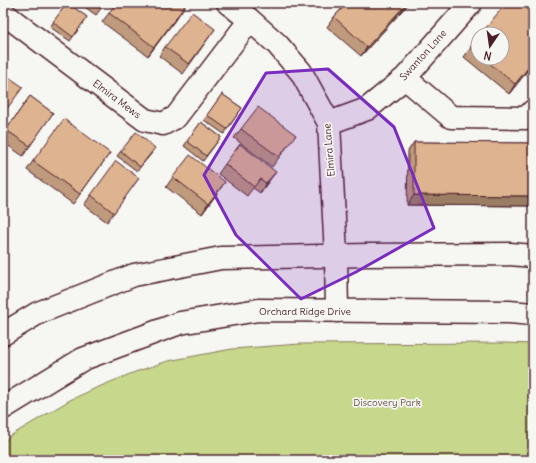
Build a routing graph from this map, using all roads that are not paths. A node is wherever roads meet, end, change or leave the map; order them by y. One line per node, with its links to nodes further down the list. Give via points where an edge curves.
1 (228, 3): 4 (street, Elmira Lane)
2 (470, 3): 5 (street, Swanton Lane)
3 (3, 13): 4 (street, Elmira Mews, via 145,120 164,124 176,116)
4 (250, 20): 7 (street, Elmira Lane, via 278,44 302,72)
5 (404, 78): 6 (street, via 451,117); 7 (street, Swanton Lane, via 367,109)
6 (531, 116)
7 (329, 123): 8 (street, Elmira Lane)
8 (336, 255): 9 (street); 10 (street, Elmira Lane); 12 (street, via 222,258 134,274 38,313)
9 (533, 256)
10 (336, 311): 11 (street, Orchard Ridge Drive); 13 (street, Orchard Ridge Drive, via 258,310 180,323 83,359)
11 (533, 314)
12 (3, 334)
13 (3, 408)

